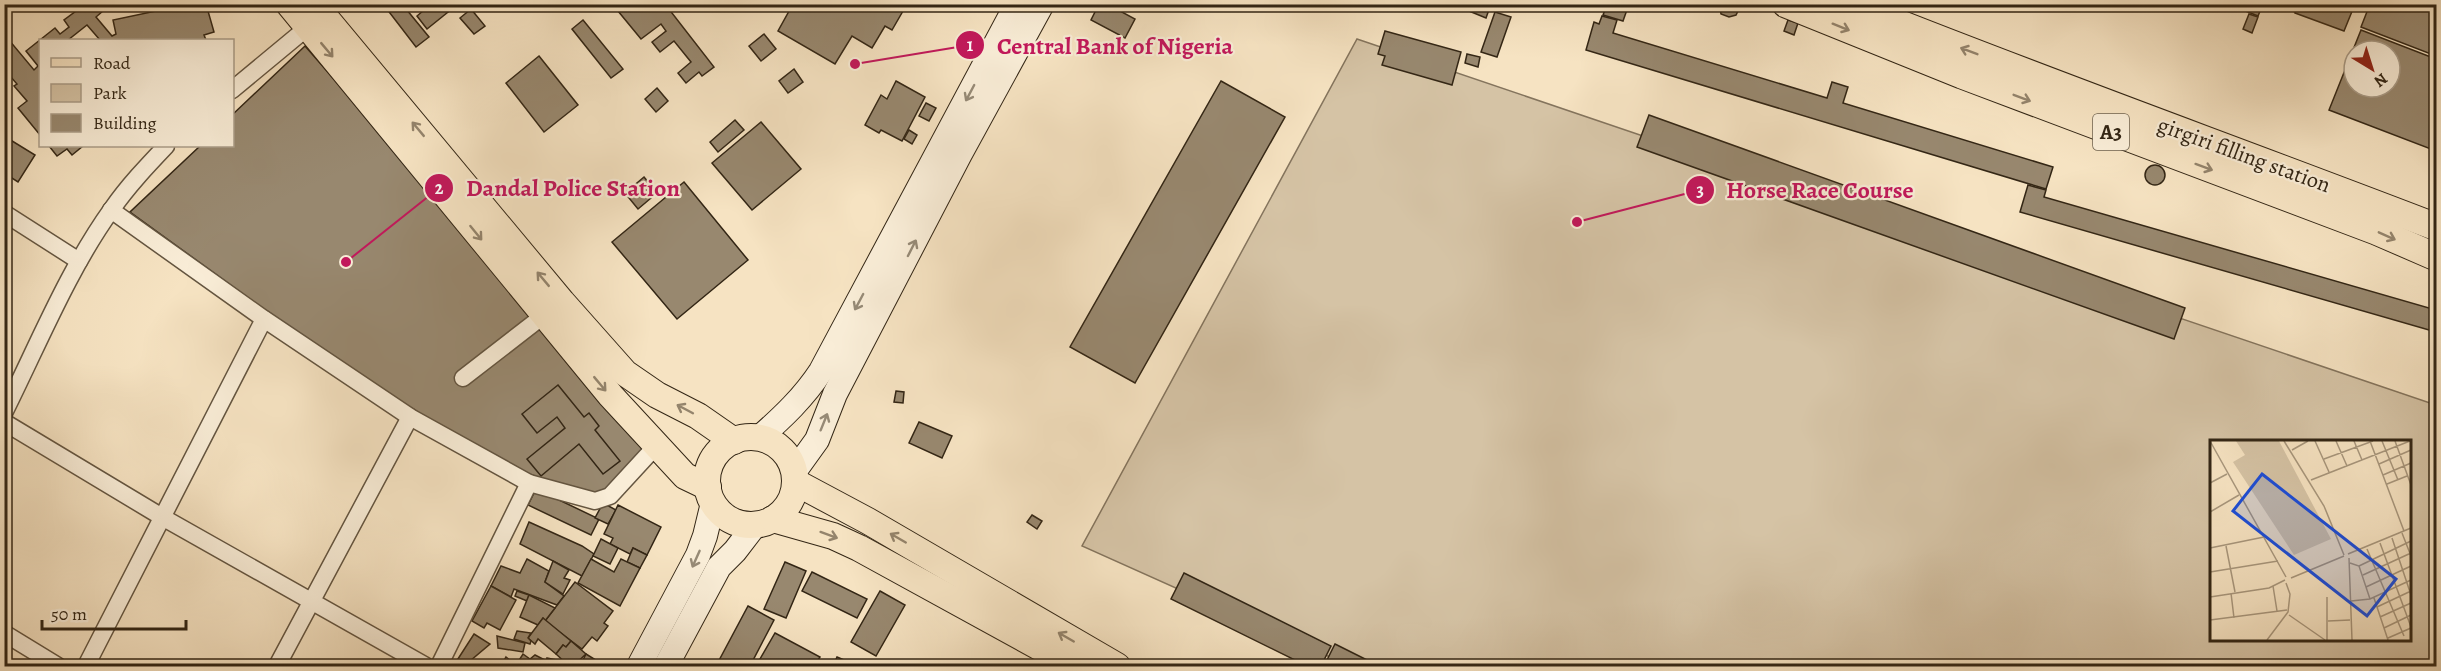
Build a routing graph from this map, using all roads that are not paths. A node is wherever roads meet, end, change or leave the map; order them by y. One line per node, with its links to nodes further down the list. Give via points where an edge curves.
1 (289, 4): 6 (main road)
2 (1017, 4): 20 (main road, one-way to 20, via 821,371 795,405)
3 (1042, 4): 23 (main road, one-way to 3, via 817,440 835,394)
4 (1786, 4): 12 (highway, A3, one-way to 12)
5 (1850, 4): 11 (highway, girgiri filling station / A3, one-way to 5)
6 (311, 16): 7 (street); 14 (main road, one-way to 14); 21 (main road, one-way to 6, via 625,373)
7 (234, 88)
8 (165, 147): 9 (street)
9 (111, 210): 13 (street); 15 (street)
10 (4, 213): 13 (street)
11 (2436, 227)
12 (2436, 257)
13 (79, 261): 17 (street)
14 (543, 316): 16 (street); 22 (main road, one-way to 22)
15 (264, 319): 18 (street); 26 (street)
16 (463, 378)
17 (4, 413)
18 (410, 417): 24 (street); 28 (street)
19 (4, 422): 26 (street)
20 (759, 438): 21 (main road); 23 (main road, via 775,444 787,456)
21 (734, 441): 25 (main road, via 713,459 708,473)
22 (656, 446): 24 (street, via 610,496 595,501); 25 (main road)
23 (794, 477): 27 (main road, via 791,500 780,514); 29 (main road, one-way to 23, via 876,526)
24 (529, 483): 35 (street)
25 (710, 495): 27 (main road, via 724,516 738,523); 36 (main road, one-way to 36, via 705,536 698,555)
26 (162, 517): 28 (street); 32 (street)
27 (764, 522): 29 (main road, one-way to 29, via 834,536); 37 (main road, via 719,567)
28 (312, 601): 33 (street); 34 (street)
29 (1028, 627): 38 (main road); 39 (main road, one-way to 29)
30 (4, 633): 31 (street)
31 (58, 666)
32 (86, 666)
33 (277, 666)
34 (426, 666)
35 (439, 666)
36 (639, 666)
37 (666, 666)
38 (1074, 666)
39 (1117, 666)

